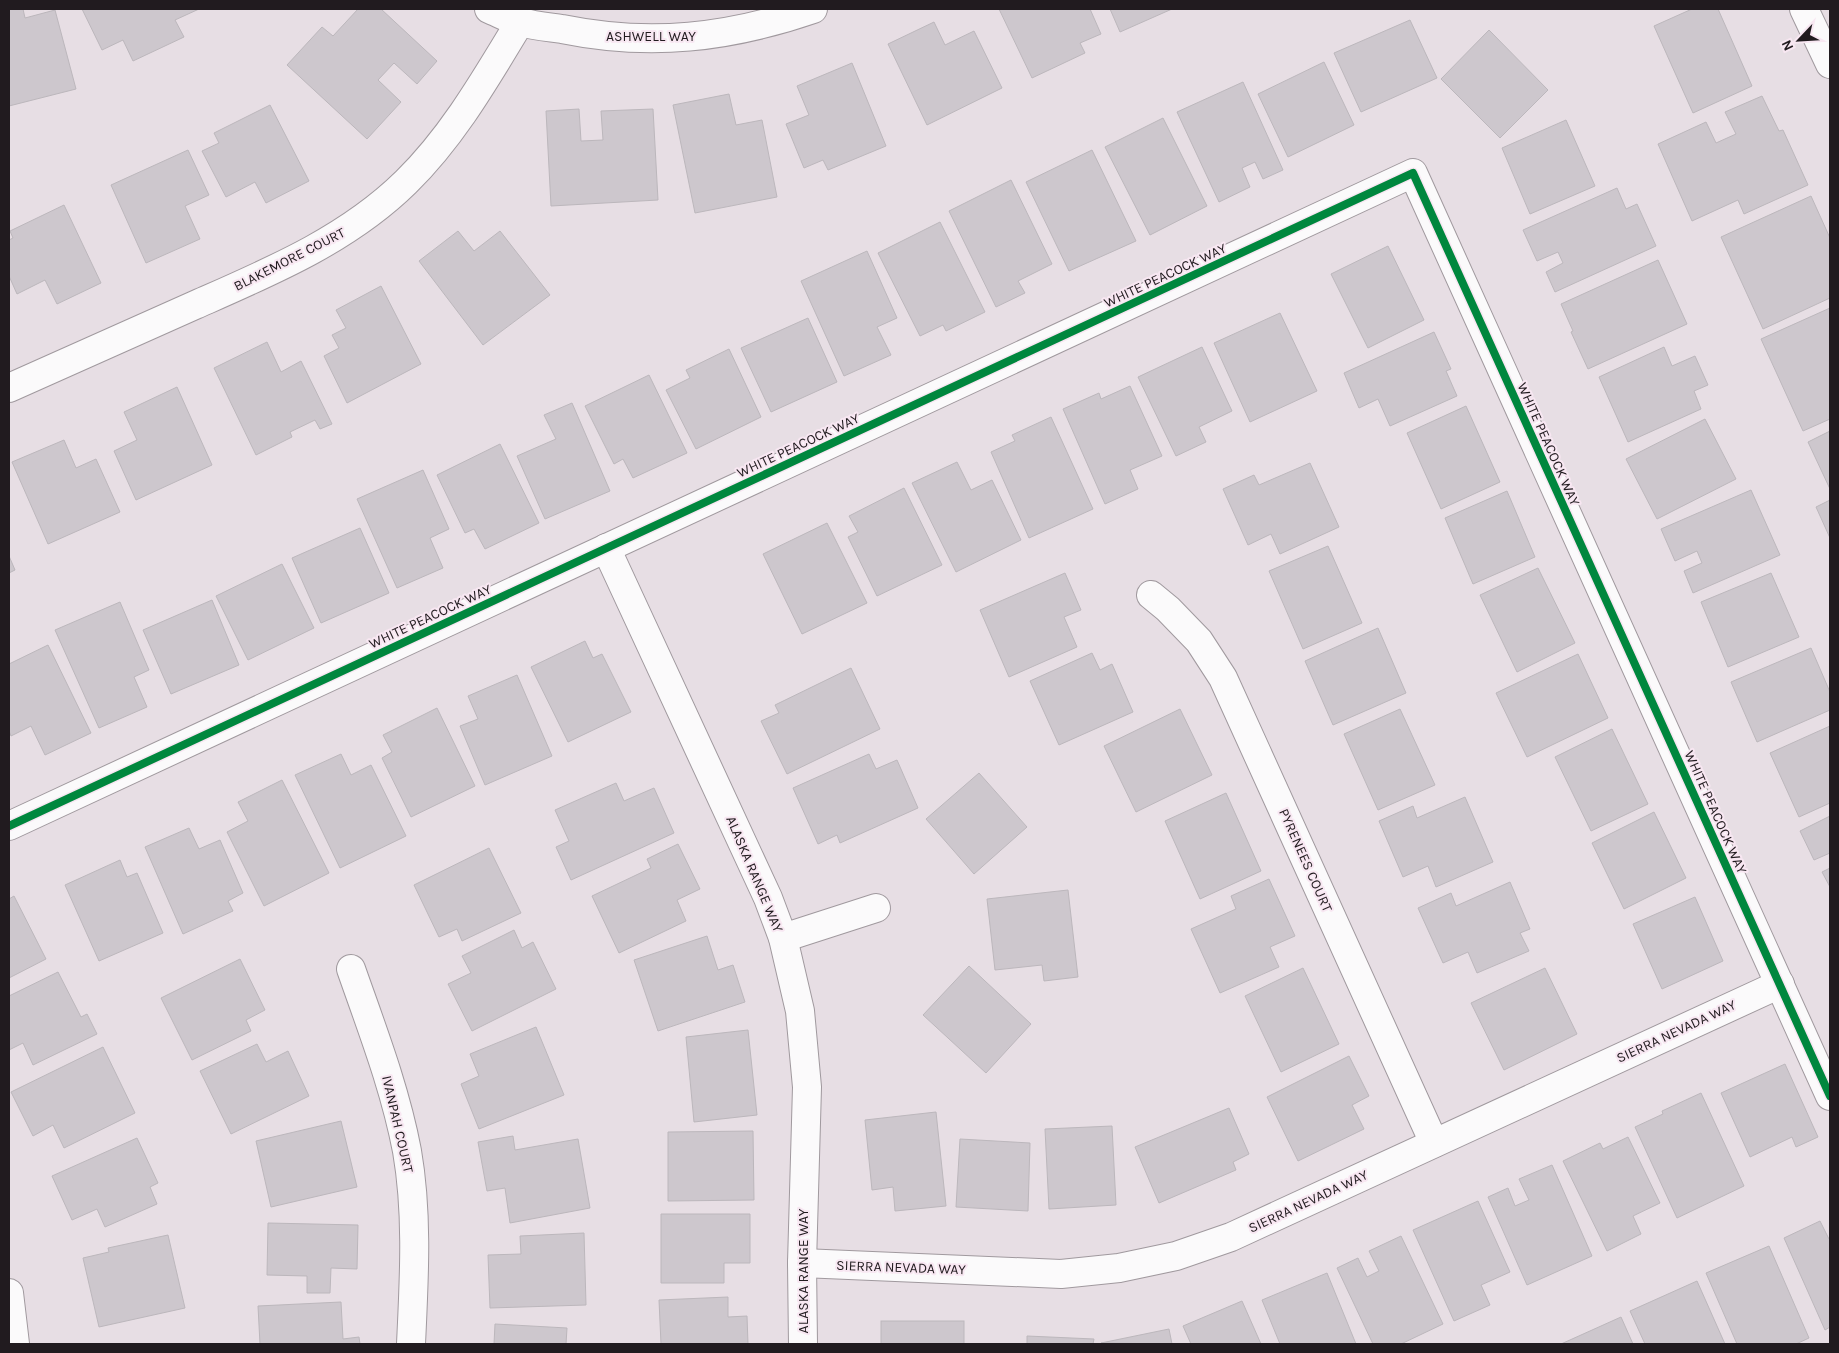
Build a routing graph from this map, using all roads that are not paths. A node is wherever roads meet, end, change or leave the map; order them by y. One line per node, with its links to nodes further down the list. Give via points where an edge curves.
1 (489, 9): 4 (street, ASHWELL WAY)
2 (813, 9): 4 (street, ASHWELL WAY, via 740,30 662,39 623,38)
3 (1804, 9): 5 (street)
4 (520, 22): 6 (street, BLAKEMORE COURT, via 456,125 432,155 392,195 347,230 280,267)
5 (1830, 64)
6 (9, 388)
7 (606, 548): 9 (street, WHITE PEACOCK WAY); 11 (street, ALASKA RANGE WAY, via 768,898); 13 (street, WHITE PEACOCK WAY, via 1413,173)
8 (1151, 596): 15 (street, PYRENEES COURT, via 1199,641 1223,678)
9 (9, 826)
10 (876, 908): 11 (street)
11 (783, 938): 16 (street, ALASKA RANGE WAY, via 800,1010 807,1087)
12 (351, 969): 19 (street, IVANPAH COURT, via 388,1075 406,1150 412,1189 414,1266)
13 (1780, 984): 14 (street, WHITE PEACOCK WAY); 15 (street, SIERRA NEVADA WAY)
14 (1830, 1096)
15 (1434, 1143): 16 (street, SIERRA NEVADA WAY, via 1231,1237 1176,1256 1119,1268 1061,1274)
16 (802, 1263): 20 (street, ALASKA RANGE WAY)
17 (9, 1293): 18 (street)
18 (15, 1344)
19 (411, 1344)
20 (802, 1344)

